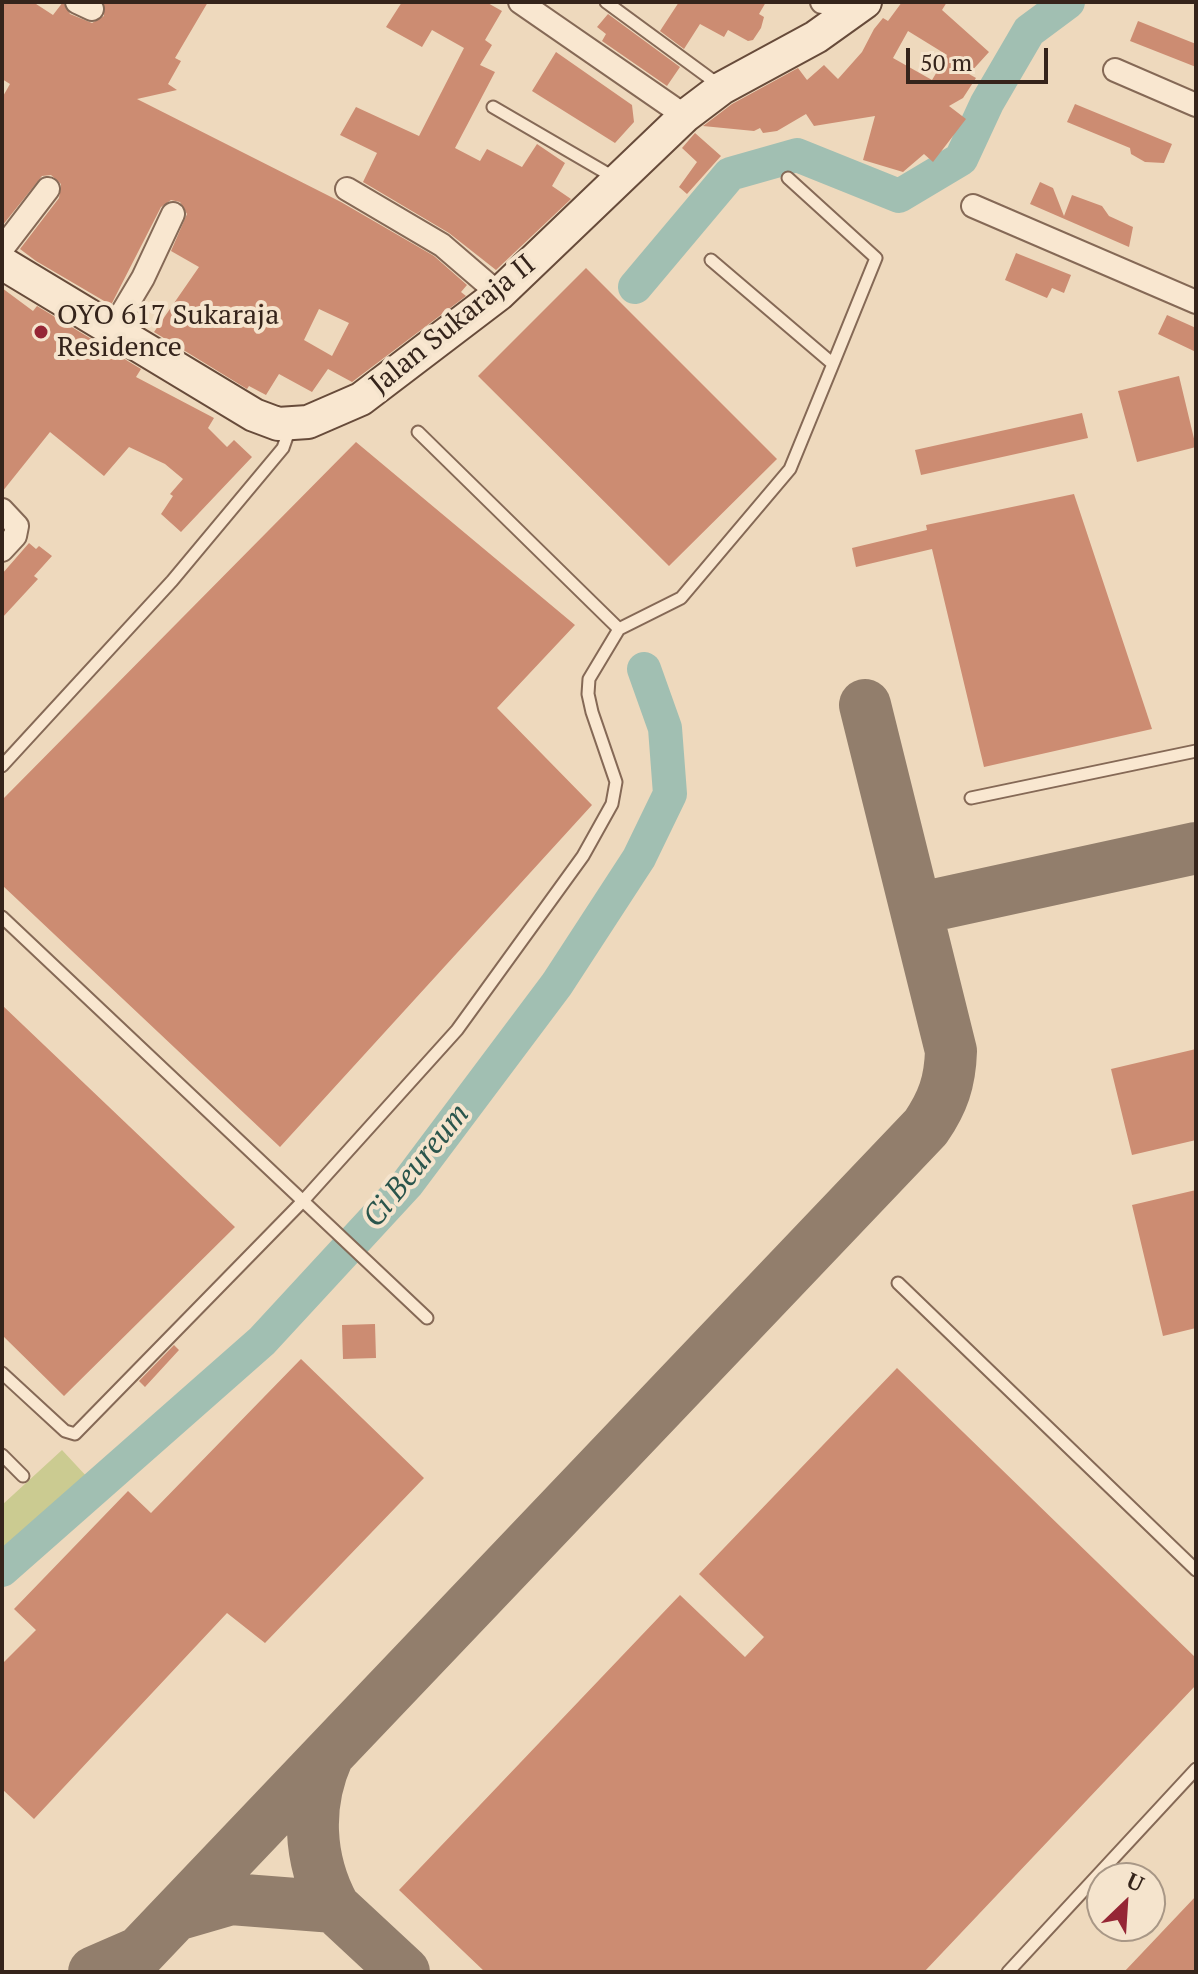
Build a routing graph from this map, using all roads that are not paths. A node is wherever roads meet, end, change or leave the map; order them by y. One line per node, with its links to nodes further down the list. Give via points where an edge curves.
1 (520, 2): 9 (street)
2 (606, 2): 6 (lane)
3 (822, 2): 4 (street)
4 (846, 5): 6 (main road, Jalan Sukaraja II, via 816,37)
5 (1115, 70): 7 (street)
6 (722, 88): 9 (main road, Jalan Sukaraja II)
7 (1196, 105)
8 (493, 107): 11 (lane)
9 (685, 116): 11 (main road, Jalan Sukaraja II)
10 (788, 178): 22 (lane, via 876,258)
11 (619, 180): 19 (main road, Jalan Sukaraja II)
12 (48, 189): 16 (street)
13 (347, 189): 19 (street, via 442,245)
14 (973, 206): 20 (street)
15 (173, 214): 21 (street)
16 (2, 249)
17 (711, 260): 22 (lane)
18 (2, 263): 21 (main road)
19 (499, 294): 23 (main road, Jalan Sukaraja II, via 361,399)
20 (1196, 302)
21 (112, 330): 23 (main road, via 254,415)
22 (833, 364): 27 (lane, via 790,469 681,598)
23 (291, 424): 29 (lane, via 283,448 172,581)
24 (418, 432): 27 (lane)
25 (2, 510): 26 (street, via 17,526)
26 (2, 550)
27 (619, 629): 32 (lane, via 589,679 588,694 615,772 612,804 583,856 457,1030)
28 (1196, 751): 30 (lane)
29 (2, 766)
30 (971, 798)
31 (2, 917): 32 (lane)
32 (302, 1202): 34 (lane); 35 (lane, via 75,1434 65,1431)
33 (898, 1283): 38 (lane)
34 (427, 1318)
35 (2, 1373)
36 (2, 1455): 37 (lane)
37 (23, 1476)
38 (1196, 1570)
39 (1196, 1769): 40 (lane)
40 (1008, 1972)

